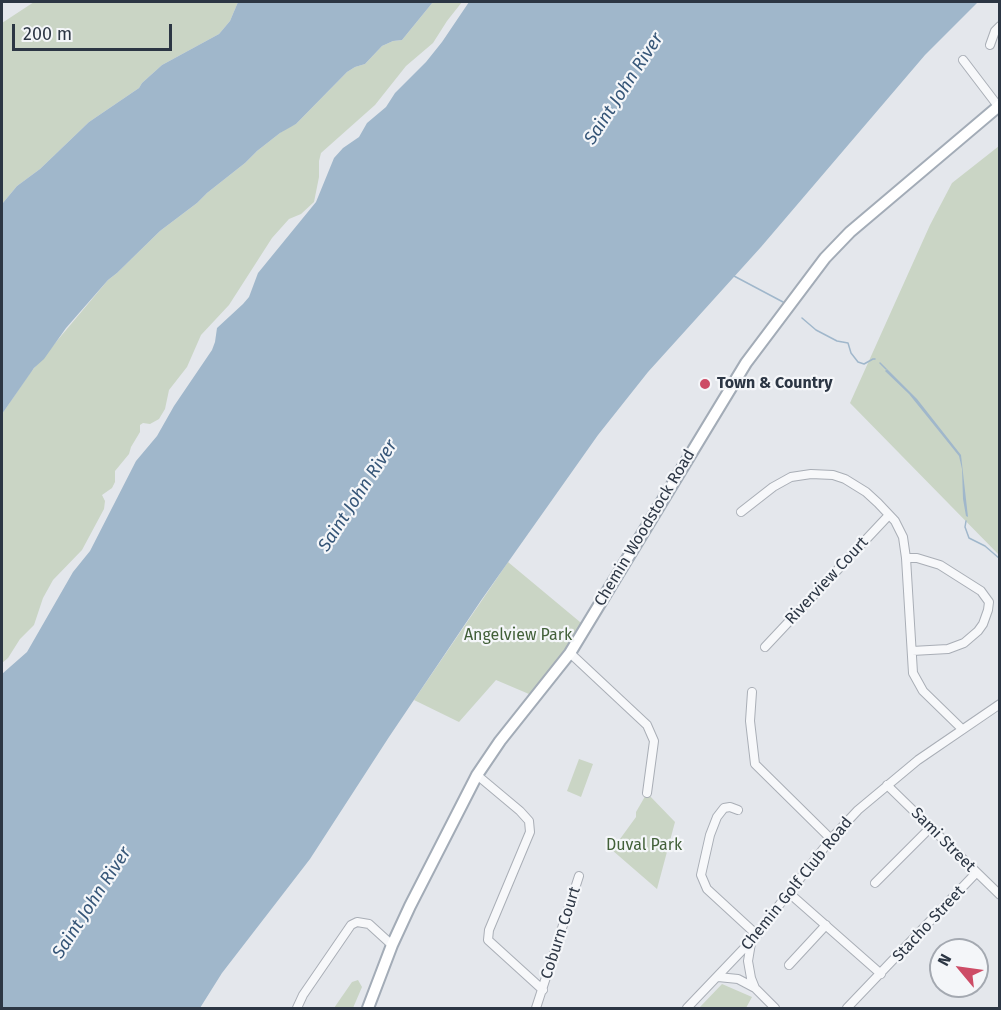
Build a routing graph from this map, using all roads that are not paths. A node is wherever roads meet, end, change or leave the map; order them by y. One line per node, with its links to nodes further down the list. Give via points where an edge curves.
1 (999, 26): 2 (street)
2 (990, 45)
3 (963, 60): 4 (street)
4 (999, 105): 10 (main road, Chemin Woodstock Road, via 850,232 825,258 746,363)
5 (741, 512): 6 (street, via 791,477 811,474 854,483)
6 (889, 515): 7 (street, via 903,537); 8 (street, Riverview Court)
7 (906, 558): 9 (street); 9 (street, via 940,565 981,591 988,603 983,624 964,643 948,649)
8 (765, 647)
9 (912, 651): 13 (street, via 913,673 923,691)
10 (570, 653): 14 (main road, Chemin Woodstock Road); 16 (street, via 647,725 654,741)
11 (752, 692): 19 (street, via 750,721 755,764)
12 (999, 704): 13 (street, Chemin Golf Club Road)
13 (961, 728): 15 (street, Chemin Golf Club Road)
14 (477, 776): 27 (main road, Chemin Woodstock Road); 32 (street, via 520,810 529,821 530,832 488,940)
15 (887, 785): 18 (street, Sami Street); 19 (street, Chemin Golf Club Road)
16 (647, 793)
17 (738, 810): 26 (street, via 724,808 717,817 701,875 707,889)
18 (930, 828): 20 (street, Sami Street); 22 (street)
19 (831, 839): 23 (street, Chemin Golf Club Road)
20 (976, 873): 24 (street, Sami Street); 29 (street, Stacho Street)
21 (579, 876): 32 (street, Coburn Court)
22 (875, 883)
23 (789, 893): 25 (street); 26 (street, Chemin Golf Club Road)
24 (999, 895)
25 (826, 925): 28 (street); 29 (street)
26 (754, 938): 30 (street, Chemin Golf Club Road); 31 (street, via 749,970)
27 (392, 945): 33 (street, via 369,924 351,925); 34 (main road, Chemin Woodstock Road)
28 (789, 965)
29 (881, 974): 38 (street, Stacho Street)
30 (718, 977): 31 (street, via 738,979); 36 (street, Chemin Golf Club Road)
31 (755, 988): 37 (street)
32 (543, 990): 35 (street, Coburn Court)
33 (297, 1008)
34 (368, 1008)
35 (536, 1008)
36 (687, 1008)
37 (775, 1008)
38 (847, 1008)

